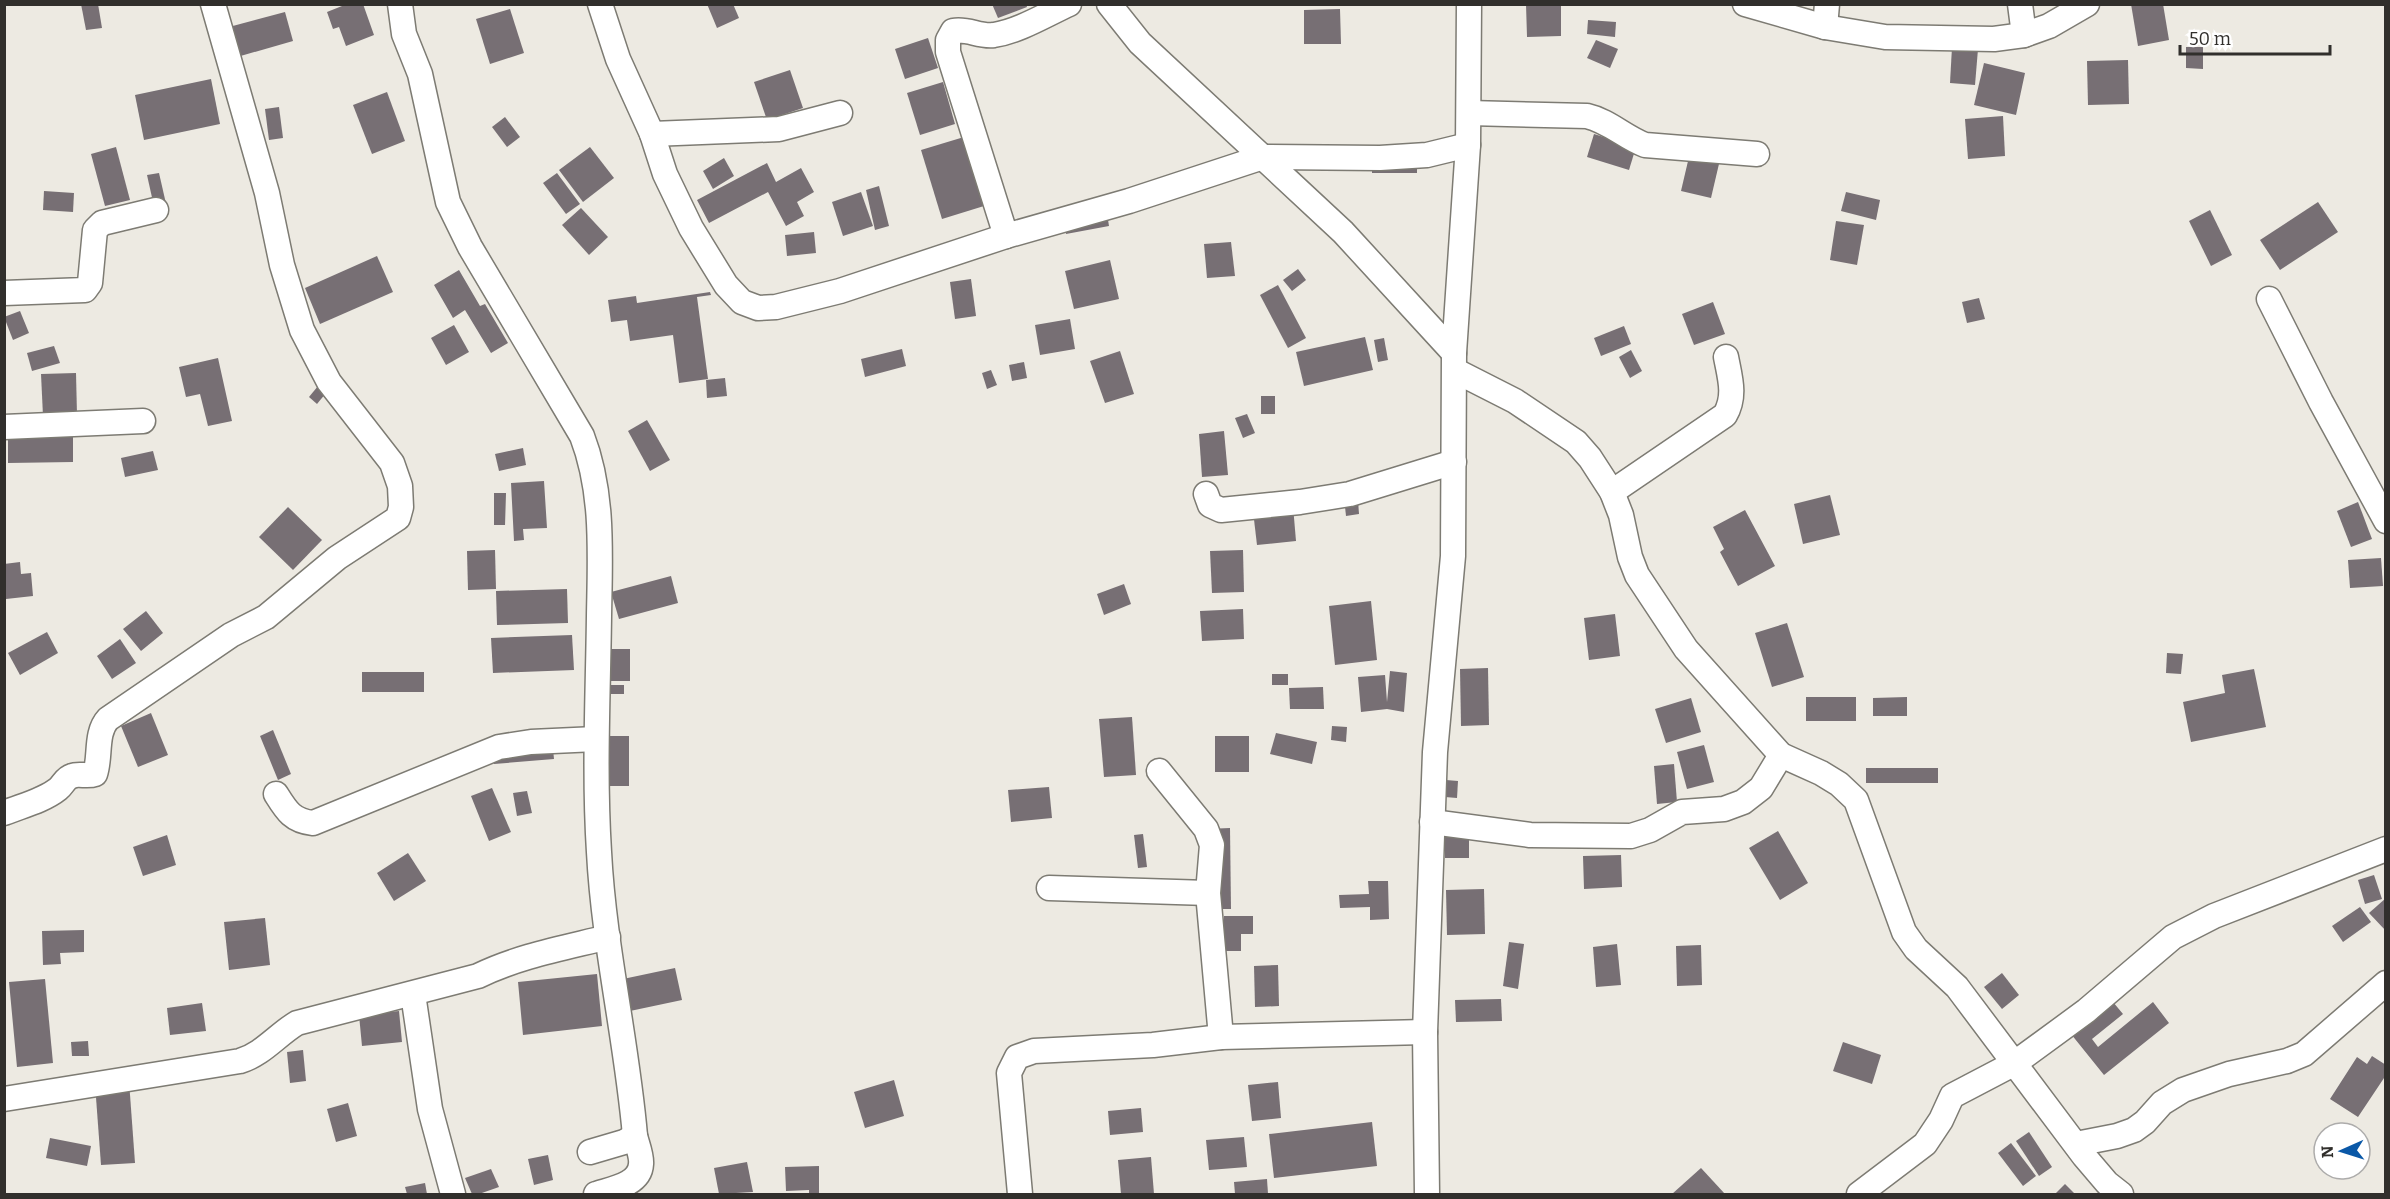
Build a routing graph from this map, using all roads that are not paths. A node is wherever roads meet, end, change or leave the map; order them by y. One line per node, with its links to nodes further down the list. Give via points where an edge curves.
1 (213, 4): 36 (street, via 302,330 330,382 392,463 400,486 401,507 398,518 337,558 274,612 231,635 108,719 102,726 95,774 74,775 47,795)
2 (400, 4): 32 (street, via 404,34 420,74 448,202 470,247 582,436 591,460 600,549)
3 (600, 4): 14 (street, via 618,59)
4 (1069, 4): 19 (street, via 1008,31 992,35 964,28 952,31 948,40 948,52)
5 (1109, 4): 17 (street, via 1140,43)
6 (1468, 4): 13 (street)
7 (1746, 4): 10 (street)
8 (2020, 4): 11 (street)
9 (2087, 4): 11 (street)
10 (1826, 16): 11 (street, via 1886,37)
11 (2024, 36)
12 (840, 112): 14 (street, via 779,129)
13 (1469, 113): 15 (street); 16 (street, via 1587,116 1603,120 1645,145)
14 (652, 134): 19 (street, via 665,174 691,228 726,285 742,302 758,308 840,291)
15 (1468, 145): 17 (street, via 1427,155 1380,158); 23 (street)
16 (1757, 154)
17 (1263, 157): 19 (street); 23 (street, via 1342,232)
18 (156, 210): 20 (street, via 102,223 95,231 90,283 85,290)
19 (1006, 236)
20 (4, 293)
21 (2269, 299): 31 (street)
22 (1726, 357): 29 (street, via 1732,388 1731,404 1725,415)
23 (1455, 362): 24 (street); 25 (street)
24 (1489, 387): 25 (street); 29 (street, via 1576,442)
25 (1454, 400): 28 (street)
26 (143, 421): 27 (street)
27 (4, 427)
28 (1454, 462): 30 (street, via 1350,494 1300,502 1221,510 1210,505); 37 (street, via 1454,556)
29 (1612, 492): 33 (street, via 1630,557 1651,599 1686,649)
30 (1206, 494)
31 (2385, 521)
32 (596, 739): 35 (street, via 499,747 313,823 290,816); 41 (street, via 599,854)
33 (1781, 755): 37 (street, via 1761,788 1743,802 1724,809 1682,812 1631,836 1530,834); 46 (street, via 1821,773 1856,800 1904,932 1916,949 1957,987)
34 (1159, 771): 40 (street, via 1210,836)
35 (276, 794)
36 (4, 813)
37 (1432, 822): 44 (street)
38 (2385, 849): 46 (street, via 2214,916 2173,937 2086,1011)
39 (1049, 888): 40 (street)
40 (1208, 894): 45 (street)
41 (608, 937): 43 (street, via 503,963 478,975); 48 (street)
42 (2385, 983): 49 (street, via 2304,1054 2183,1090 2162,1103 2134,1130)
43 (413, 994): 47 (street, via 297,1023 263,1050 240,1062); 51 (street, via 430,1109)
44 (1425, 1032): 45 (street); 54 (street)
45 (1221, 1037): 53 (street, via 1130,1047 1034,1051 1017,1056 1010,1073)
46 (2015, 1063): 49 (street); 55 (street, via 1952,1096 1925,1144)
47 (4, 1099)
48 (634, 1136): 50 (street); 52 (street, via 641,1164 637,1175 627,1184)
49 (2076, 1144): 56 (street, via 2107,1184)
50 (590, 1152)
51 (453, 1194)
52 (596, 1194)
53 (1020, 1194)
54 (1427, 1194)
55 (1859, 1194)
56 (2121, 1194)

